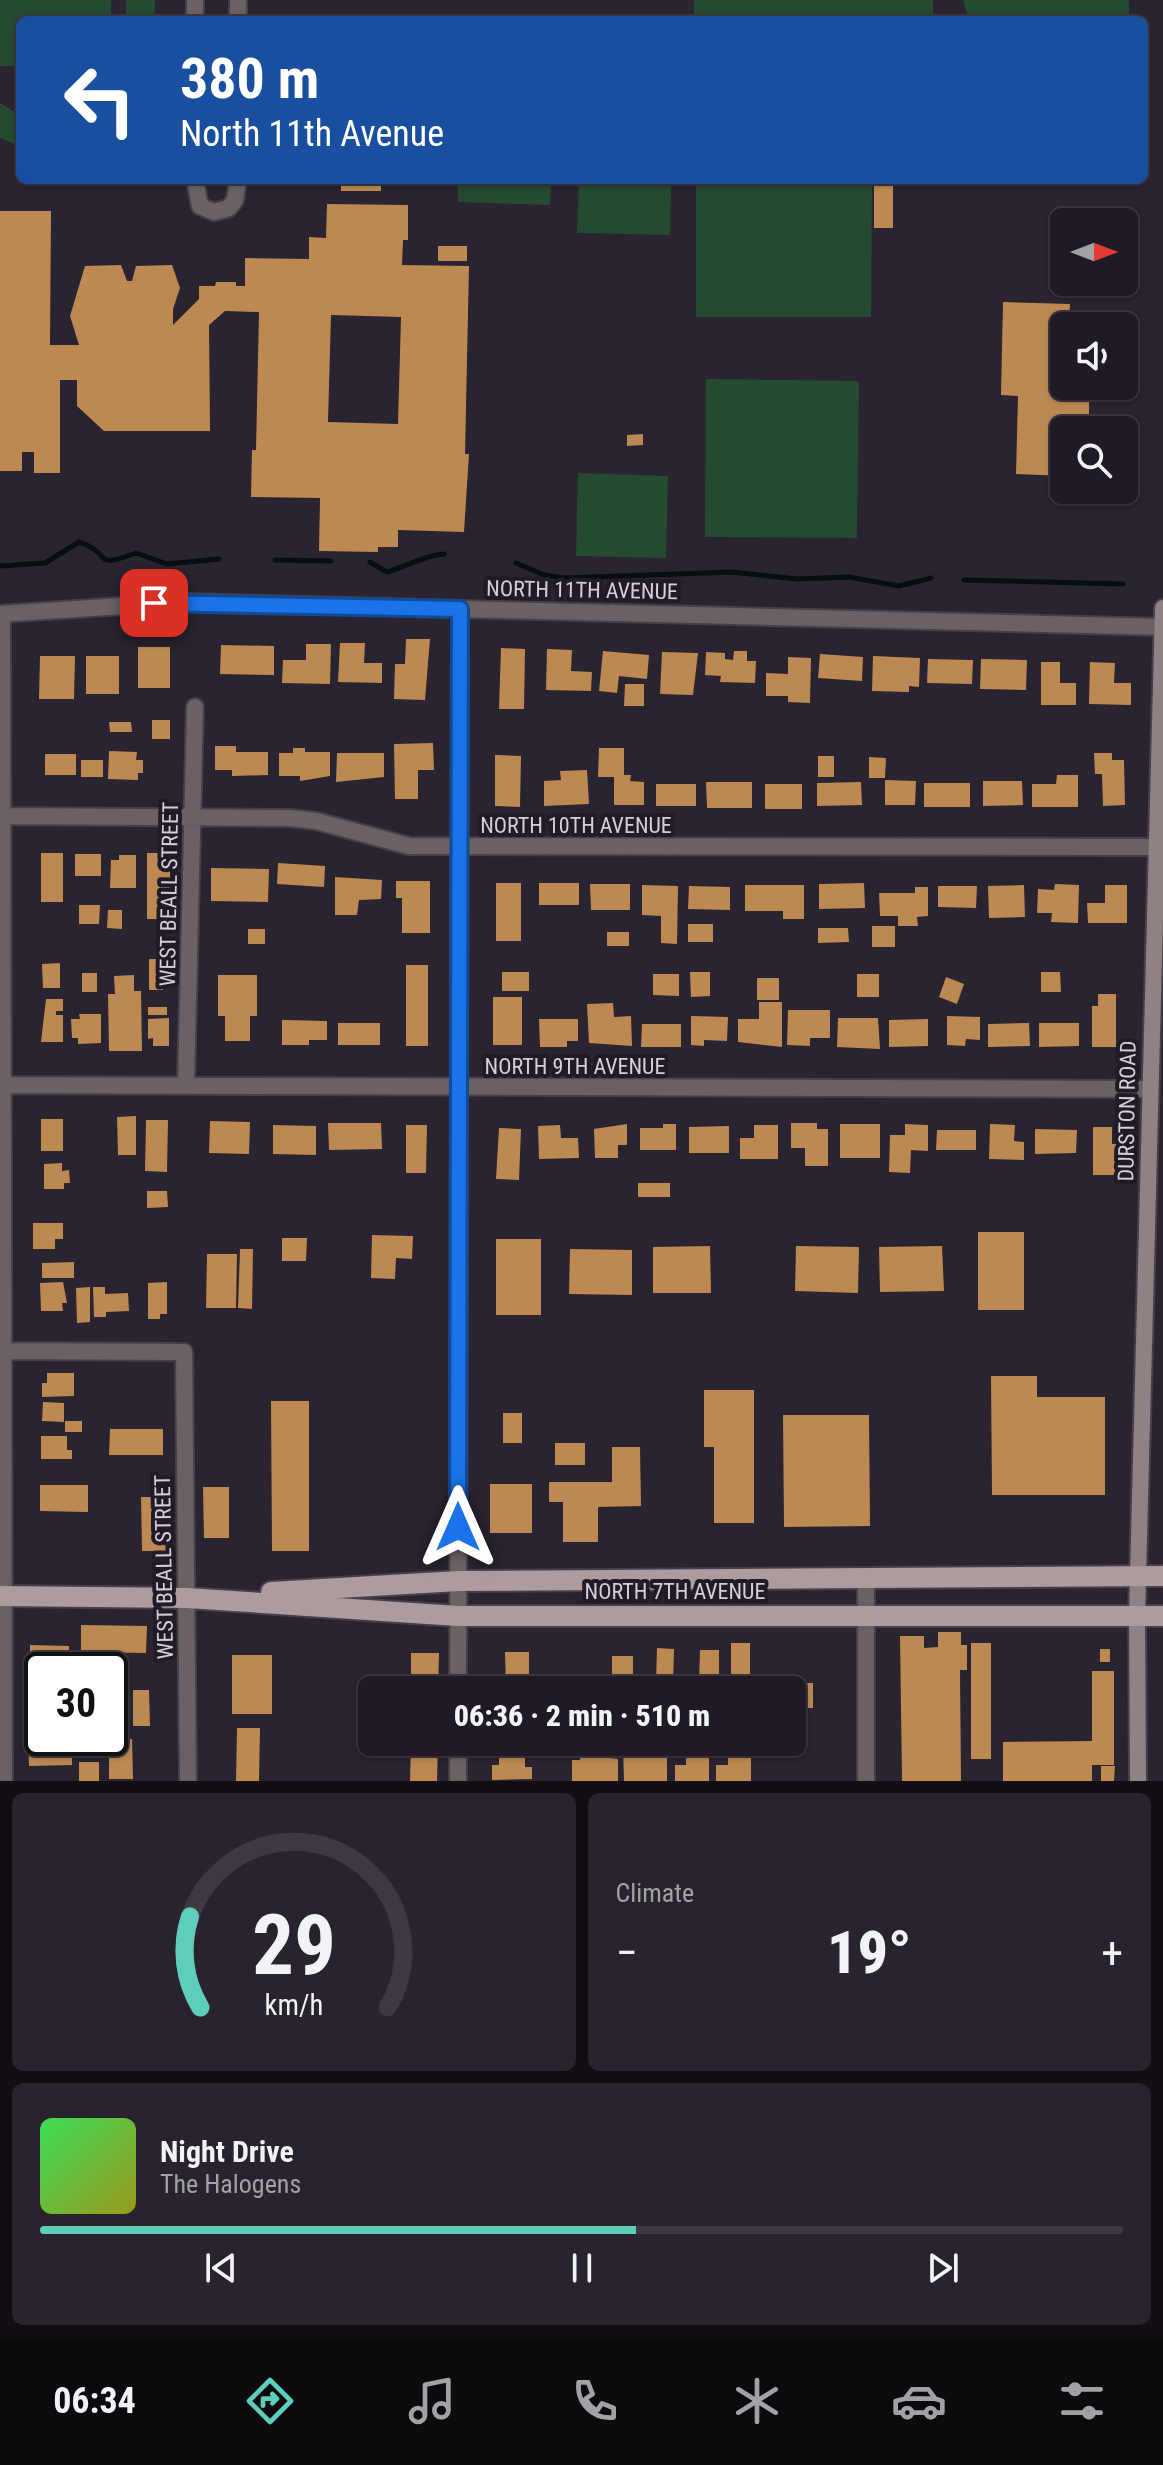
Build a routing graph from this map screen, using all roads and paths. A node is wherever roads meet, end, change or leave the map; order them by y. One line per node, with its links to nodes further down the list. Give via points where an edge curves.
1 (196, 184): 2 (street, via 200,206 214,212 229,208)
2 (237, 184)
3 (1163, 608): 6 (main road, DURSTON ROAD)
4 (460, 609): 5 (street, NORTH 11TH AVENUE, via 183,602); 6 (street, NORTH 11TH AVENUE); 10 (street)
5 (1, 614): 8 (street)
6 (1163, 627): 11 (main road, DURSTON ROAD)
7 (195, 707): 9 (street, WEST BEALL STREET)
8 (1, 816): 9 (street, NORTH 10TH AVENUE); 13 (street)
9 (192, 816): 10 (street, NORTH 10TH AVENUE, via 316,821 409,846); 12 (street, WEST BEALL STREET)
10 (459, 847): 11 (street, NORTH 10TH AVENUE); 14 (street)
11 (1157, 847): 15 (main road, DURSTON ROAD)
12 (186, 1083): 13 (street, NORTH 9TH AVENUE); 14 (street, NORTH 9TH AVENUE)
13 (1, 1085): 16 (street)
14 (459, 1088): 15 (street, NORTH 9TH AVENUE); 20 (street)
15 (1150, 1089): 18 (main road, DURSTON ROAD)
16 (1, 1351): 21 (street); 22 (street, WEST BEALL STREET, via 184,1352)
17 (866, 1576): 18 (main road, NORTH 7TH AVENUE); 20 (main road, NORTH 7TH AVENUE); 25 (street)
18 (1138, 1576): 19 (main road, NORTH 7TH AVENUE); 23 (main road, DURSTON ROAD)
19 (1163, 1576)
20 (458, 1581): 22 (main road, NORTH 7TH AVENUE); 24 (street)
21 (2, 1596): 22 (main road, NORTH 7TH AVENUE); 29 (street)
22 (187, 1598): 24 (main road, NORTH 7TH AVENUE); 30 (street, WEST BEALL STREET)
23 (1137, 1615): 25 (main road, NORTH 7TH AVENUE); 26 (main road, NORTH 7TH AVENUE); 33 (main road, DURSTON ROAD)
24 (458, 1616): 25 (main road, NORTH 7TH AVENUE); 27 (street)
25 (866, 1616): 32 (street)
26 (1163, 1616)
27 (458, 1676)
28 (458, 1756): 31 (street)
29 (4, 1781)
30 (188, 1781)
31 (458, 1781)
32 (866, 1781)
33 (1138, 1781)

